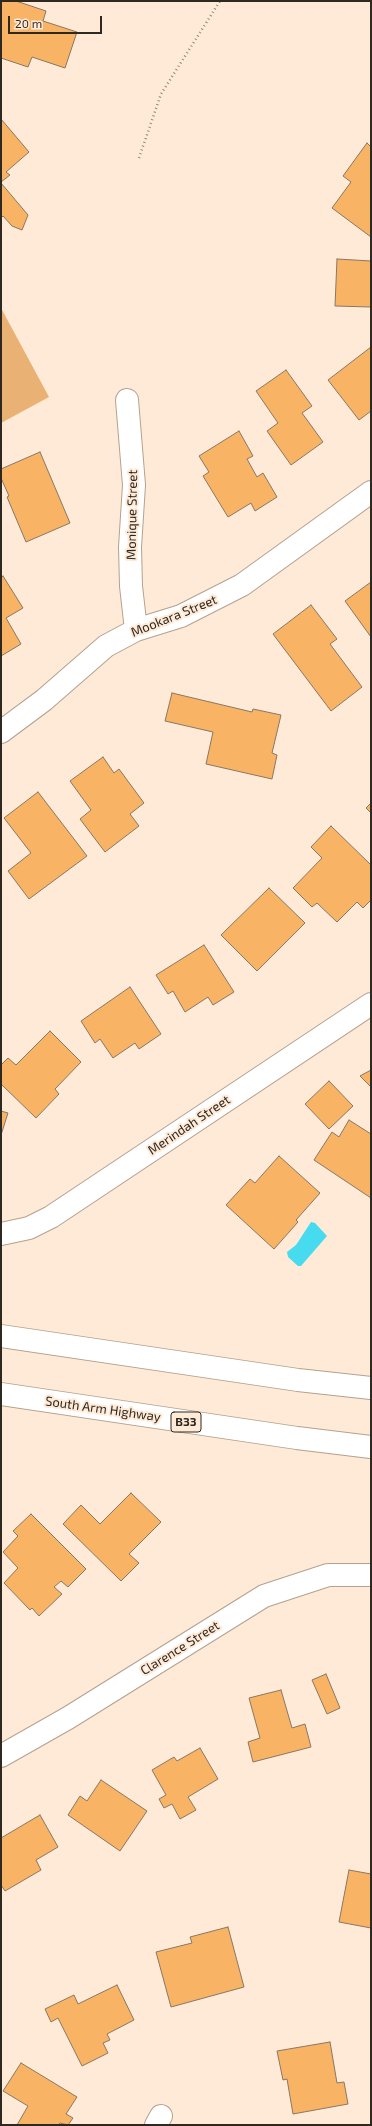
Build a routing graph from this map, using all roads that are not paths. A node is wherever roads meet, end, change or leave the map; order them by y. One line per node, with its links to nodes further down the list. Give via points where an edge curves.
1 (127, 400): 3 (street, Monique Street, via 134,485 130,547)
2 (371, 492): 3 (street, Mookara Street, via 242,585 181,616)
3 (136, 630): 4 (street, Mookara Street, via 106,646 44,700)
4 (1, 732)
5 (371, 1004): 6 (street, Merindah Street, via 52,1217 29,1228)
6 (1, 1234)
7 (1, 1336): 8 (street, via 298,1380)
8 (371, 1388)
9 (1, 1394): 10 (street, South Arm Highway / B33)
10 (371, 1447)
11 (371, 1575): 12 (street, Clarence Street, via 328,1575 264,1596 68,1718)
12 (1, 1756)

